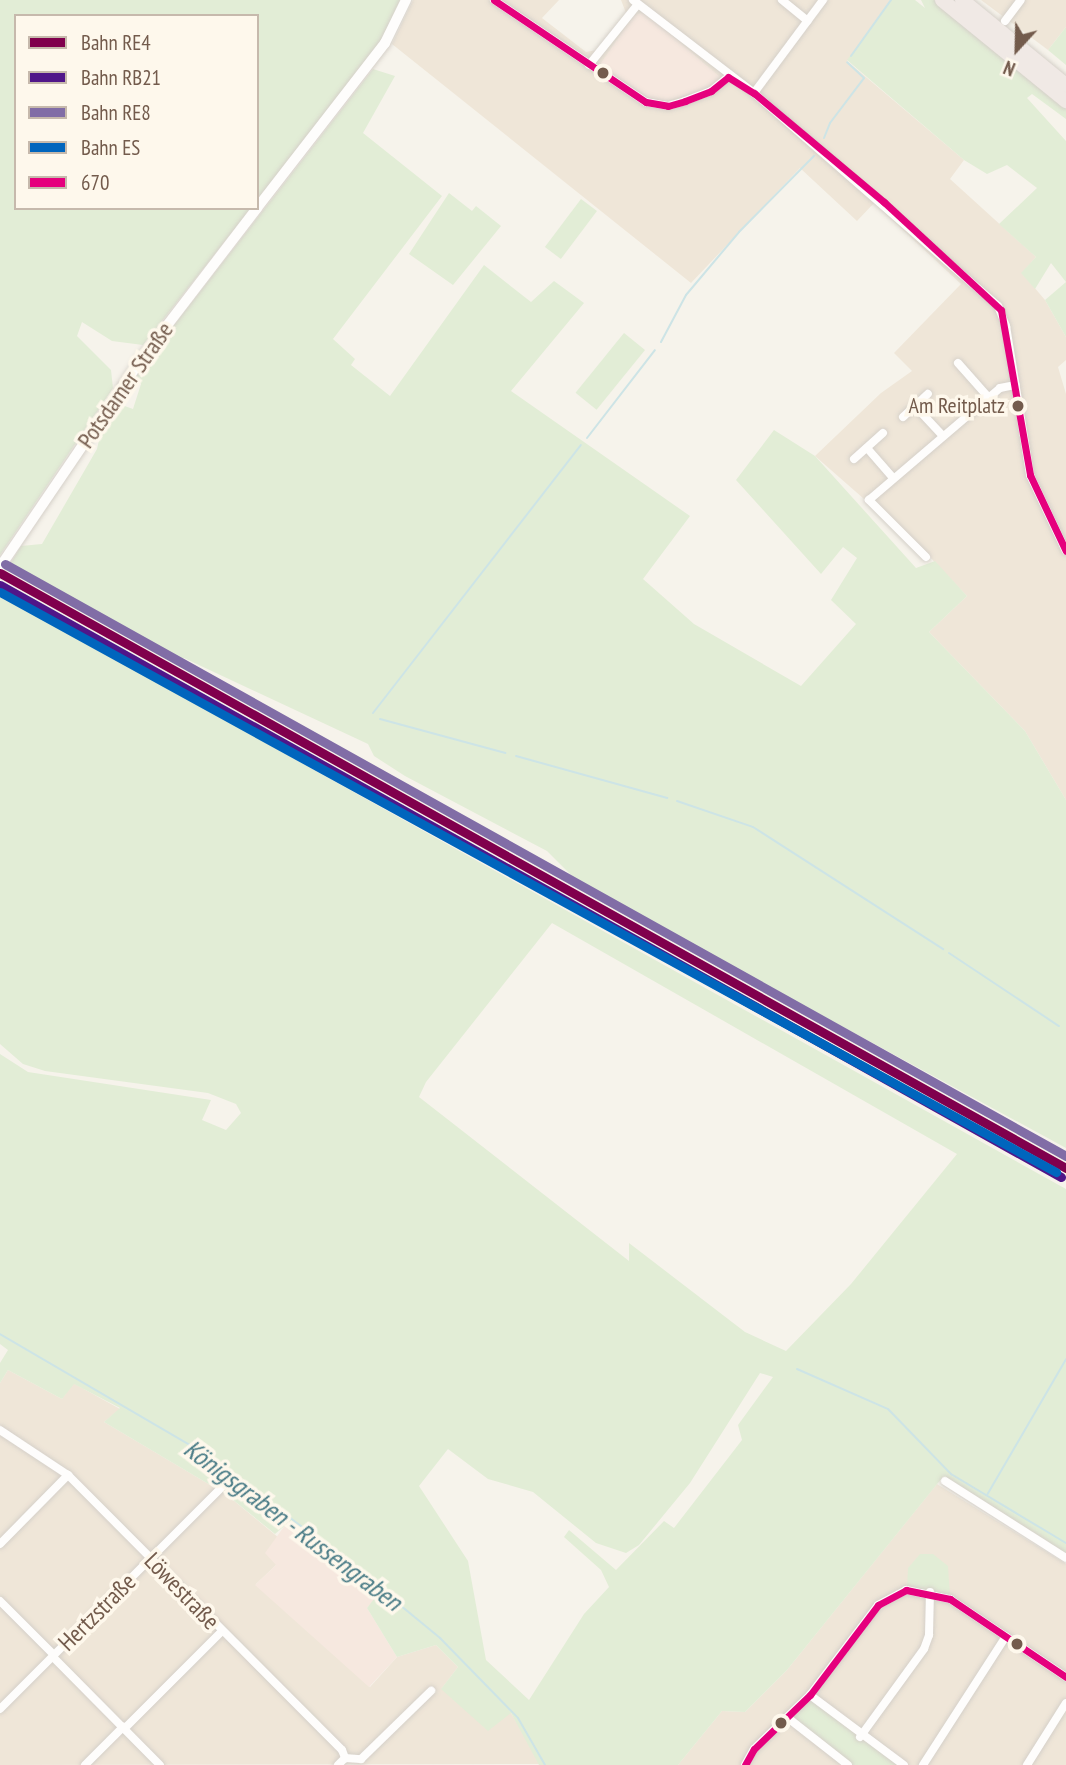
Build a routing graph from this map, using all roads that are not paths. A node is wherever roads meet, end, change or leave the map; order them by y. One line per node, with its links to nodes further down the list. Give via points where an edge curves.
1 (406, 0): 16 (street, Potsdamer Straße, via 385,43)
2 (494, 0): 11 (street)
3 (782, 0): 9 (street)
4 (823, 0): 9 (street)
5 (942, 0): 15 (highway)
6 (962, 0): 13 (highway)
7 (1021, 0): 10 (street)
8 (635, 2): 11 (street); 12 (street)
9 (808, 21): 14 (street)
10 (1005, 21)
11 (589, 65): 12 (street, via 657,106 710,91)
12 (728, 77): 14 (street)
13 (1066, 85)
14 (754, 93): 19 (street, via 994,302 1005,320)
15 (1066, 101)
16 (259, 205)
17 (255, 210): 31 (street, Potsdamer Straße, via 142,358)
18 (958, 363): 21 (street)
19 (1016, 385): 21 (street, via 1000,388); 29 (street, via 1030,475)
20 (929, 394): 22 (street)
21 (989, 398): 25 (street)
22 (915, 407): 23 (street); 25 (street)
23 (903, 417)
24 (883, 433): 26 (street)
25 (943, 436): 28 (street)
26 (867, 448): 27 (street); 28 (street)
27 (854, 459)
28 (893, 478): 30 (street, via 868,503)
29 (1066, 551)
30 (926, 557)
31 (0, 567)
32 (0, 1430): 33 (street, Löwestraße)
33 (68, 1475): 36 (street); 37 (street, Löwestraße)
34 (945, 1481): 38 (street)
35 (223, 1486): 37 (street, Hertzstraße)
36 (0, 1544)
37 (150, 1558): 41 (street, Löwestraße); 43 (street, Hertzstraße)
38 (1066, 1558)
39 (930, 1592): 42 (street, via 950,1599); 46 (street, via 906,1590 878,1605); 51 (street, via 929,1635 924,1649)
40 (0, 1601): 43 (street)
41 (222, 1631): 50 (street); 52 (street, Löwestraße)
42 (1006, 1636): 44 (street); 59 (street)
43 (53, 1656): 48 (street, Hertzstraße); 50 (street)
44 (1066, 1677)
45 (431, 1691): 52 (street, via 361,1759)
46 (810, 1695): 49 (street); 51 (street)
47 (1066, 1703): 60 (street)
48 (0, 1709)
49 (788, 1718): 53 (street); 57 (street, via 754,1749)
50 (123, 1728): 54 (street); 55 (street)
51 (860, 1737): 58 (street)
52 (345, 1758): 56 (street)
53 (842, 1764)
54 (85, 1765)
55 (160, 1765)
56 (338, 1765)
57 (745, 1765)
58 (904, 1765)
59 (923, 1765)
60 (1027, 1765)

